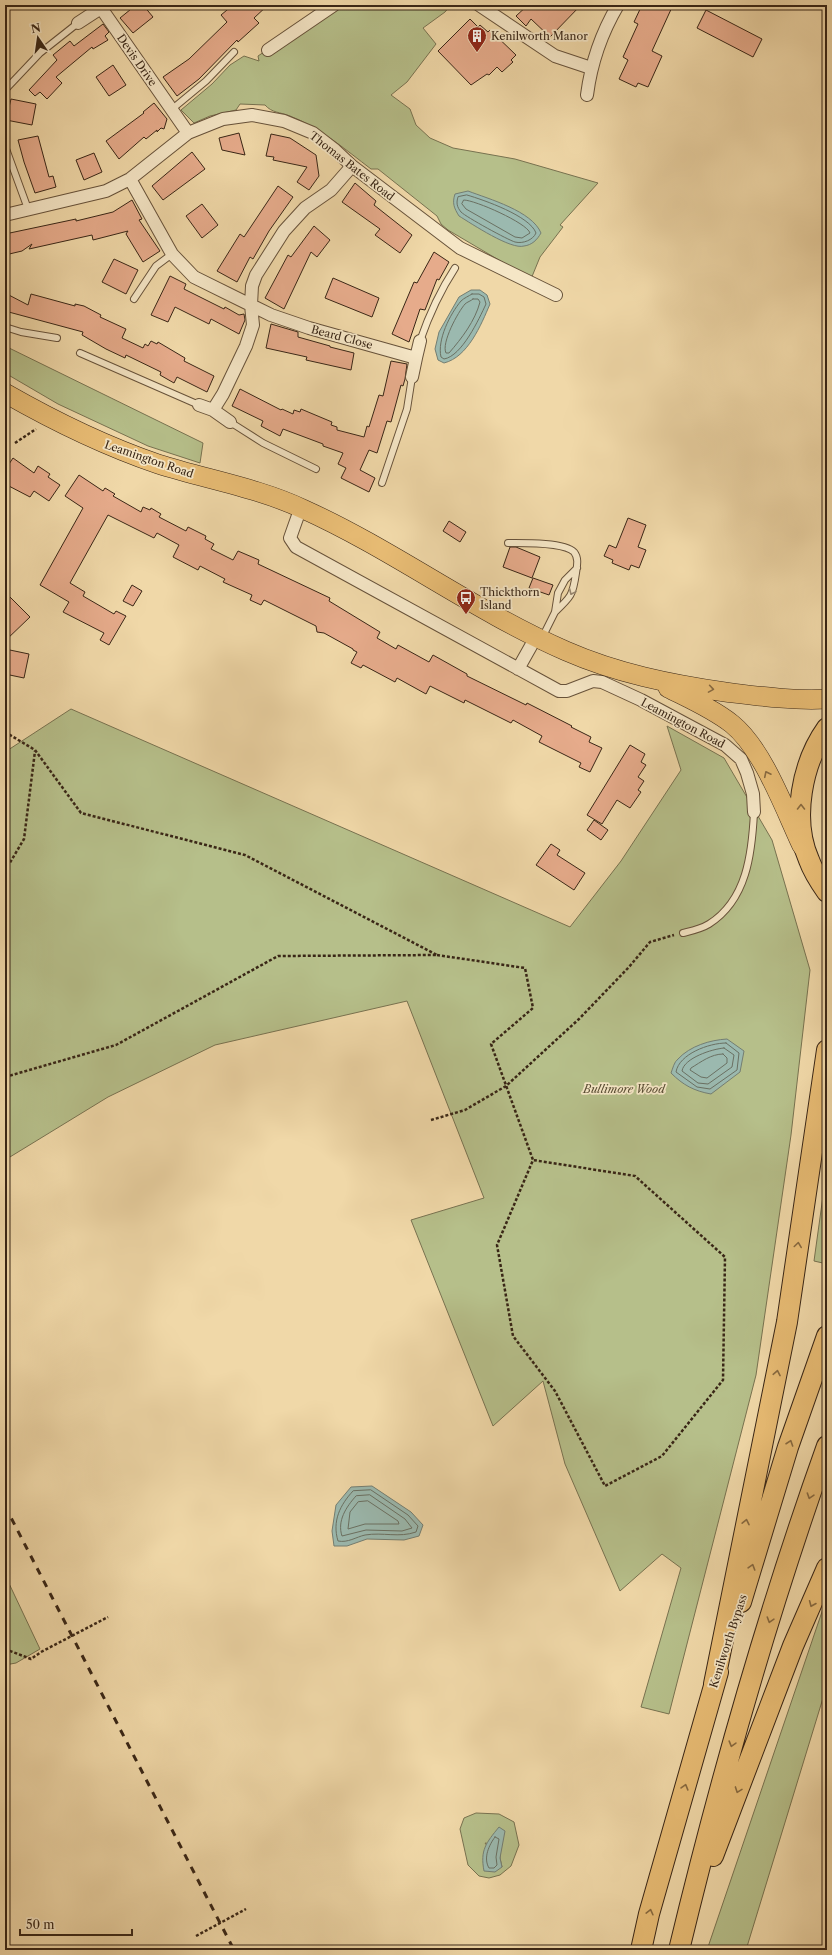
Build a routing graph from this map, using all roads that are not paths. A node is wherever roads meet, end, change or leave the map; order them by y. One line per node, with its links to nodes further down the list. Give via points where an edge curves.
1 (334, 5): 6 (street)
2 (479, 5): 8 (street, via 555,56)
3 (618, 5): 8 (street)
4 (104, 7): 5 (street, Devis Drive); 11 (street, Devis Drive)
5 (78, 23): 9 (lane, via 40,53)
6 (268, 50)
7 (234, 52): 11 (lane, via 206,81)
8 (591, 68): 10 (street)
9 (5, 90)
10 (587, 95)
11 (172, 110): 12 (street, Devis Drive)
12 (188, 133): 14 (street, Thomas Bates Road, via 223,119 252,115 284,121 313,133); 15 (street, Thomas Bates Road)
13 (5, 146): 16 (lane)
14 (352, 166): 20 (street, Thomas Bates Road, via 460,248); 22 (street, via 331,190 305,208 284,231 256,275 252,286)
15 (130, 179): 16 (street, Thomas Bates Road, via 106,191); 18 (street, Beard Close)
16 (28, 209): 17 (street, Thomas Bates Road)
17 (5, 215)
18 (172, 254): 21 (lane, via 156,266); 22 (street, Beard Close, via 194,277)
19 (455, 268): 25 (lane, via 438,296)
20 (556, 295)
21 (134, 299)
22 (251, 305): 27 (street, Beard Close, via 309,328); 31 (street, via 253,325 246,346)
23 (5, 327): 24 (lane)
24 (57, 338)
25 (420, 341): 27 (street)
26 (80, 353): 30 (lane)
27 (416, 358): 28 (street)
28 (412, 378): 34 (lane, via 407,409)
29 (5, 392): 35 (main road, Leamington Road, via 54,420 137,457)
30 (199, 405): 31 (street)
31 (213, 410): 32 (street)
32 (230, 422): 33 (lane, via 264,443)
33 (316, 469)
34 (382, 483)
35 (301, 507): 39 (main road, Leamington Road, via 370,542 498,618); 40 (street, Leamington Road, via 290,534 296,547)
36 (508, 543): 37 (lane, via 569,548 575,553)
37 (576, 568): 38 (lane, via 561,586); 38 (lane, one-way to 38, via 571,597)
38 (556, 612): 39 (lane)
39 (539, 638): 40 (street); 41 (main road, Leamington Road, via 587,659)
40 (518, 669): 44 (street, Leamington Road, via 563,691 593,681 602,682 725,745 741,759 753,794)
41 (645, 678): 42 (main road, Leamington Road, one-way to 42, via 744,694); 45 (main road, Leamington Road, one-way to 41, via 750,742 732,724 711,710)
42 (827, 699)
43 (827, 728): 45 (highway, one-way to 43, via 801,822 801,797 810,759)
44 (754, 812): 47 (lane, Leamington Road, via 750,861 736,895 708,925)
45 (808, 860): 46 (highway)
46 (827, 892)
47 (683, 933)
48 (827, 1050): 52 (highway, one-way to 48, via 787,1322)
49 (827, 1336): 52 (highway, Kenilworth Bypass, one-way to 49, via 743,1598 788,1447)
50 (827, 1446): 54 (highway, one-way to 54, via 744,1703 704,1847)
51 (827, 1568): 54 (highway, one-way to 54, via 749,1759)
52 (714, 1684): 53 (highway, Kenilworth Bypass, one-way to 52)
53 (641, 1950)
54 (680, 1950)

